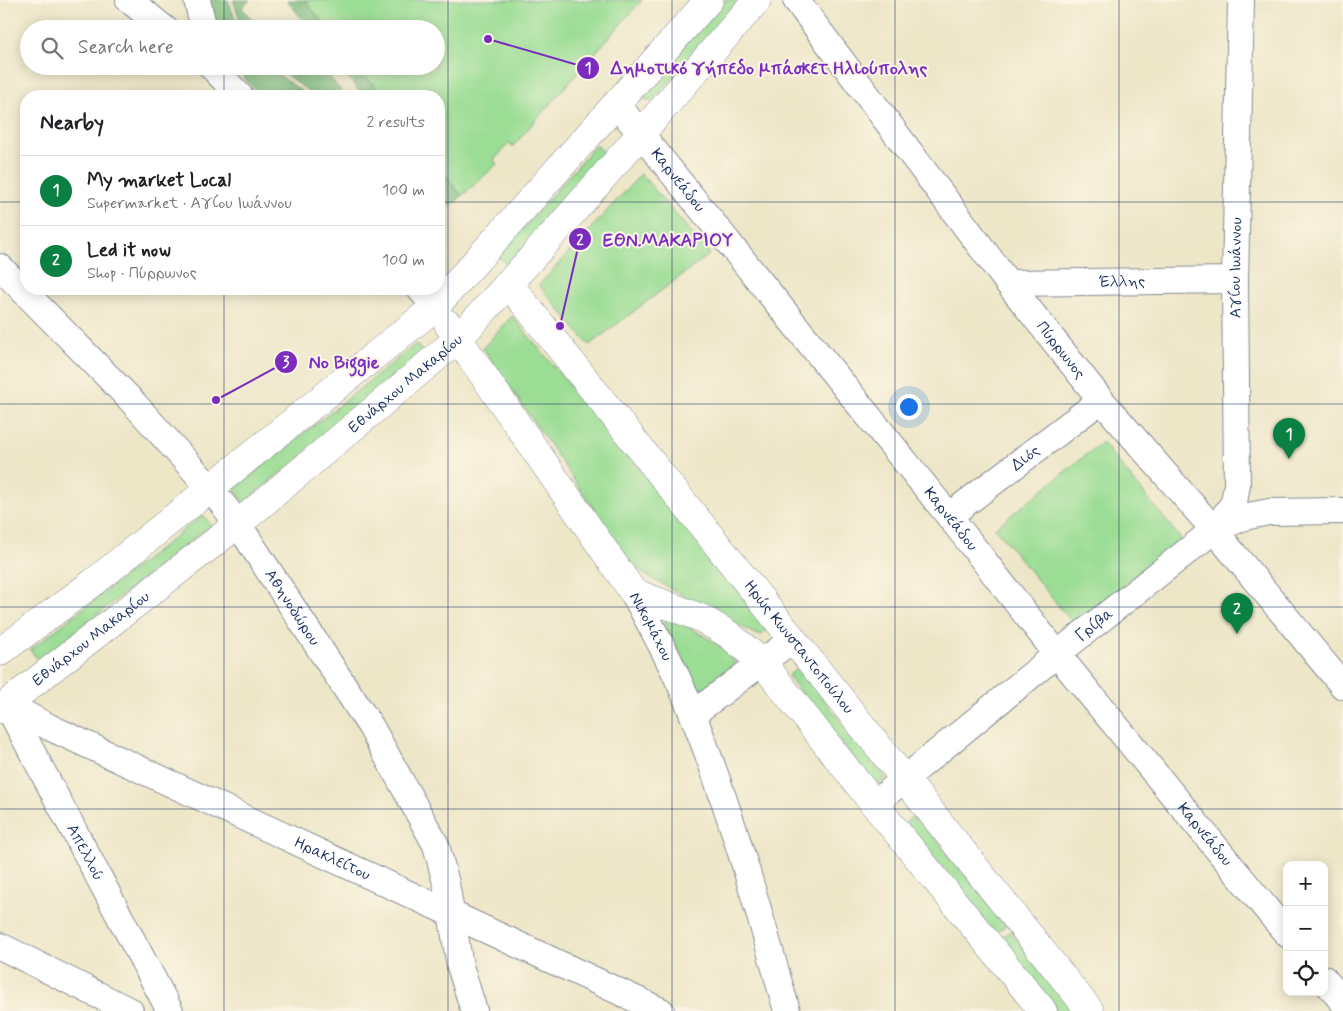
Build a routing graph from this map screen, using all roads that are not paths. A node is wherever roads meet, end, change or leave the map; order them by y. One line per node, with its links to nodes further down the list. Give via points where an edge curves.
1 (129, 0): 7 (street)
2 (197, 0): 8 (street)
3 (709, 0): 11 (street)
4 (757, 0): 12 (street, Εθνάρχου Μακαρίου)
5 (796, 0): 17 (street, Πύρρωνος)
6 (1241, 0): 15 (street, Αγίου Ιωάννου)
7 (153, 20)
8 (202, 20)
9 (220, 75): 10 (street)
10 (234, 90)
11 (616, 103): 12 (street, Καρνεάδου); 14 (street)
12 (640, 131): 16 (street, Εθνάρχου Μακαρίου); 25 (street, Καρνεάδου)
13 (0, 267): 18 (street, Αθηνοδώρου)
14 (445, 279)
15 (1235, 280): 17 (street, Έλλης); 27 (street, Αγίου Ιωάννου, via 1237,484 1234,503)
16 (508, 283): 21 (street, Εθνάρχου Μακαρίου); 29 (street, Ηρώς Κωνσταντοπούλου)
17 (1008, 283): 22 (street, Πύρρωνος)
18 (20, 287)
19 (28, 295): 23 (street, Αθηνοδώρου, via 129,398)
20 (427, 298): 21 (street, Νικομάχου); 23 (street)
21 (458, 339): 26 (street, Εθνάρχου Μακαρίου); 28 (street, Νικομάχου)
22 (1101, 400): 25 (street, Διός); 27 (street, Πύρρωνος)
23 (211, 489): 26 (street, Αθηνοδώρου); 30 (street)
24 (1343, 511): 27 (street, Γρίβα, via 1269,512 1244,517)
25 (949, 516): 31 (street, Καρνεάδου)
26 (238, 524): 34 (street, Εθνάρχου Μακαρίου); 38 (street, Αθηνοδώρου, via 371,727 432,837)
27 (1214, 530): 31 (street, Γρίβα); 33 (street, Πύρρωνος)
28 (633, 592): 32 (street, via 701,618 728,634); 35 (street, Νικομάχου)
29 (793, 639): 32 (street); 36 (street, Ηρώς Κωνσταντοπούλου)
30 (0, 652)
31 (1057, 654): 36 (street, Γρίβα); 39 (street, Καρνεάδου)
32 (762, 662): 35 (street); 37 (street)
33 (1343, 686)
34 (2, 702): 38 (street, Ηρακλείτου, via 49,727); 45 (street, Απελλού)
35 (693, 714): 48 (street, Νικομάχου, via 736,835)
36 (906, 778): 37 (street, Γρίβα); 50 (street, Ηρώς Κωνσταντοπούλου)
37 (874, 804): 49 (street)
38 (451, 913): 46 (street, Αθηνοδώρου, via 460,966); 47 (street, Ηρακλείτου)
39 (1283, 929)
40 (0, 946): 43 (street)
41 (1328, 984): 42 (street)
42 (1343, 1002)
43 (103, 1005): 44 (street)
44 (130, 1011)
45 (170, 1011)
46 (474, 1011)
47 (661, 1011)
48 (787, 1011)
49 (1043, 1011)
50 (1090, 1011)

